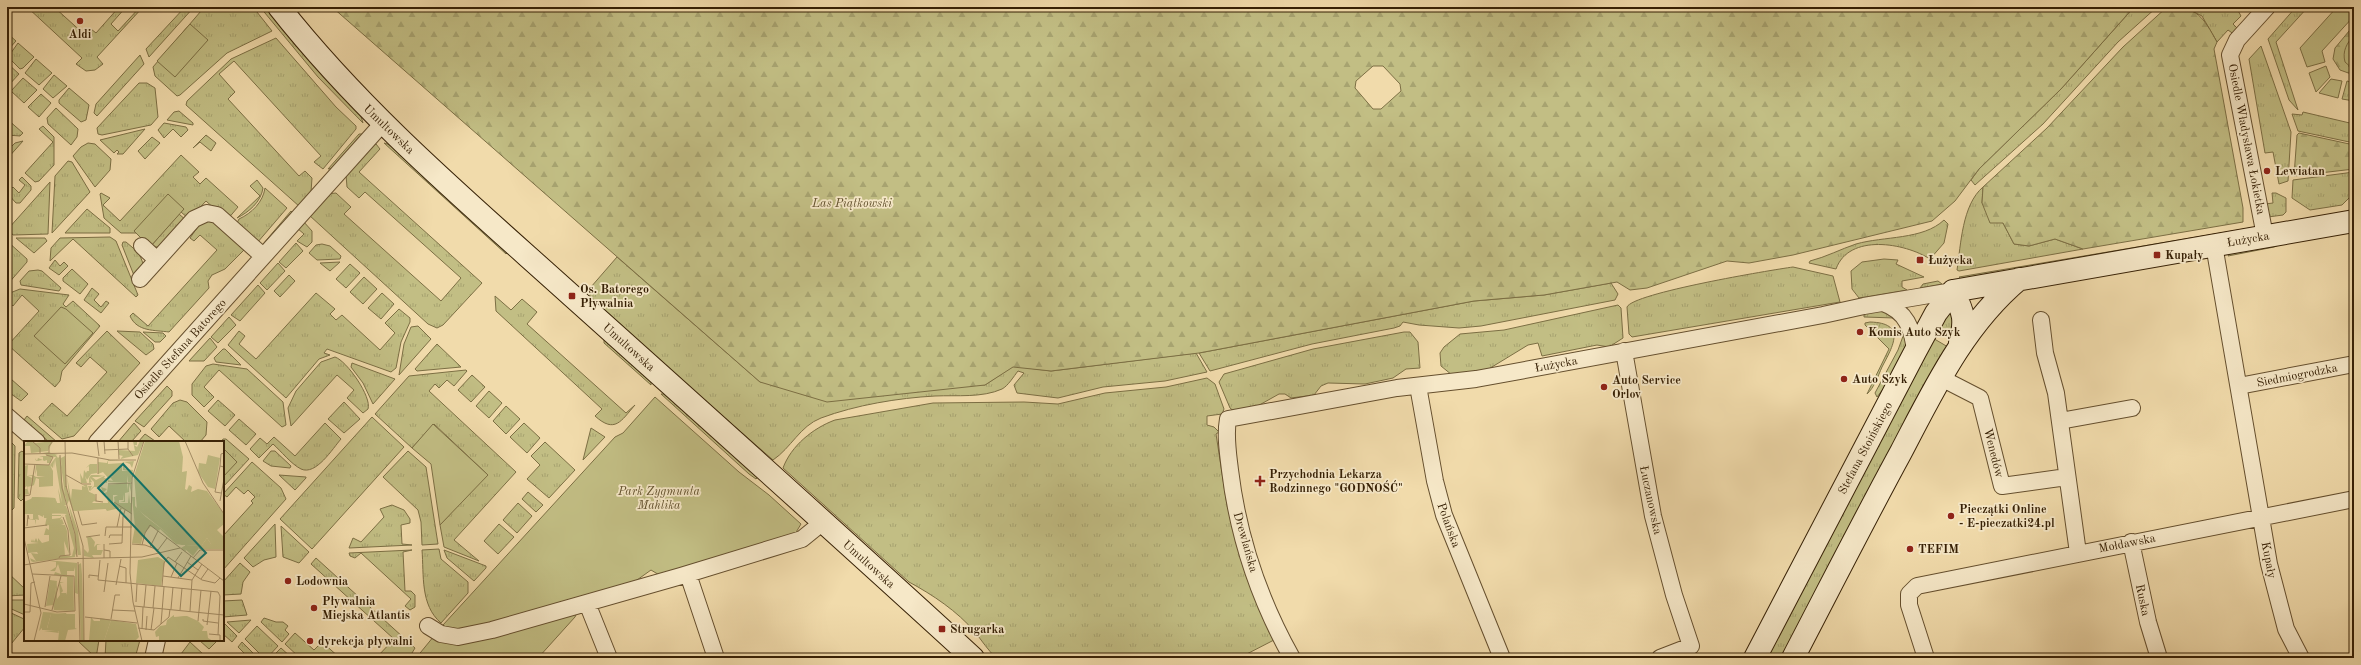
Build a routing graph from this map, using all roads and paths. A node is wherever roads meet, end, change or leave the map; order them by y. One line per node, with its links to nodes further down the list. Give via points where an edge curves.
1 (279, 7): 3 (street, Umultowska, via 313,50)
2 (2268, 7): 5 (street, Osiedle Władysława Łokietka, via 2238,40 2230,55)
3 (383, 123): 8 (street, Osiedle Stefana Batorego); 31 (street, Umultowska)
4 (2354, 221): 5 (street, Łużycka)
5 (2265, 236): 6 (street, Łużycka)
6 (2214, 245): 10 (street, Łużycka); 21 (street, Kupały)
7 (142, 246): 9 (street)
8 (263, 256): 9 (street, via 217,215 207,213 194,219); 27 (street, Osiedle Stefana Batorego)
9 (157, 260): 11 (street)
10 (2019, 278): 12 (street, Łużycka); 15 (street, via 1994,301)
11 (140, 279)
12 (1953, 292): 13 (street, Łużycka); 15 (street, via 1964,314 1964,328); 17 (street, Stefana Stoińskiego, via 1936,313)
13 (1883, 303): 16 (street, Łużycka); 17 (street, via 1896,309 1907,320 1912,331)
14 (2041, 320): 25 (street)
15 (1959, 345): 19 (street)
16 (1624, 351): 20 (street, Łużycka, via 1476,379); 44 (street, Łuczanowska, via 1653,516 1674,596 1691,646)
17 (1915, 352): 45 (street, Stefana Stoińskiego)
18 (2354, 364): 21 (street, Siedmiogrodzka)
19 (1941, 378): 28 (street, Wenedów, via 1980,398 2002,486); 46 (street)
20 (1418, 386): 24 (street, Łużycka); 43 (street, Polańska, via 1434,481 1444,515)
21 (2239, 386): 30 (street, Kupały)
22 (2132, 408): 25 (street)
23 (7, 416): 26 (street)
24 (1228, 419): 42 (street, Drewlańska, via 1226,433 1234,497 1248,555 1264,600)
25 (2060, 421): 28 (street)
26 (36, 441)
27 (98, 441)
28 (2067, 477): 33 (street)
29 (2354, 499): 30 (street, Mołdawska)
30 (2261, 518): 32 (street, Mołdawska); 49 (street, Kupały, via 2274,590 2286,629)
31 (823, 522): 34 (street, via 802,538); 41 (street, Umultowska)
32 (2131, 542): 33 (street, Mołdawska); 48 (street, Ruska, via 2148,622)
33 (2078, 553): 47 (street, Mołdawska, via 1912,589 1909,600)
34 (688, 574): 35 (street); 40 (street)
35 (587, 603): 36 (street, via 466,636 450,636); 39 (street)
36 (428, 626)
37 (157, 641): 38 (street)
38 (153, 658)
39 (609, 658)
40 (716, 658)
41 (973, 658)
42 (1292, 658)
43 (1502, 658)
44 (1660, 658)
45 (1755, 658)
46 (1793, 658)
47 (1926, 658)
48 (2159, 658)
49 (2301, 658)

